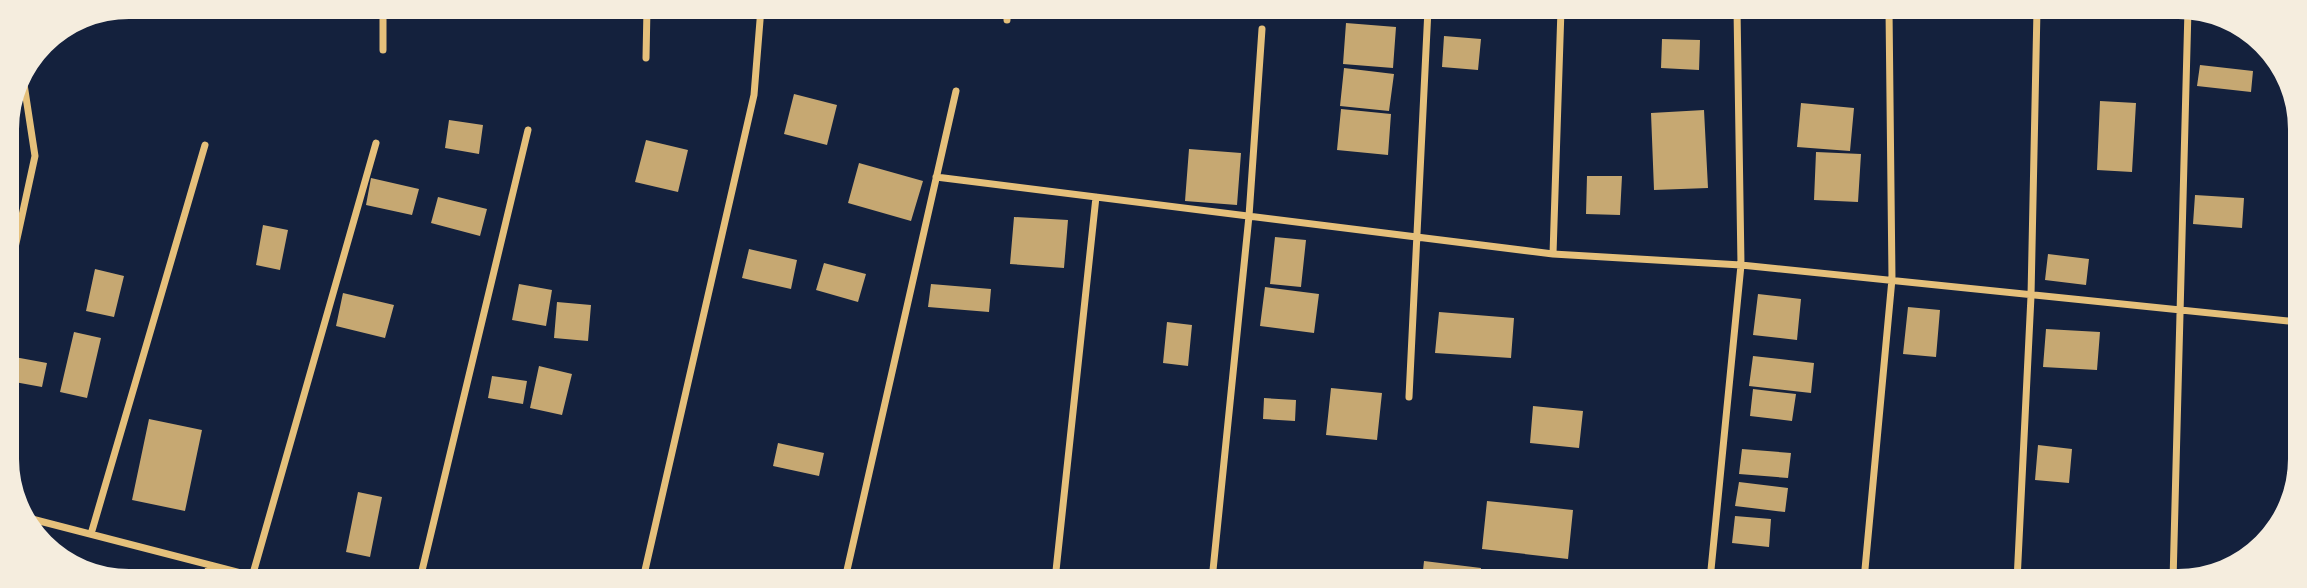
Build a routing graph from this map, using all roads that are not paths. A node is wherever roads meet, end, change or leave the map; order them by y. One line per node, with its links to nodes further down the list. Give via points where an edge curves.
1 (383, 19): 11 (street)
2 (647, 19): 12 (street)
3 (760, 19): 37 (street, via 754,95)
4 (1427, 19): 22 (street)
5 (1560, 19): 23 (street)
6 (1737, 19): 24 (street)
7 (1889, 19): 25 (street)
8 (2037, 19): 26 (street)
9 (2188, 20): 27 (street)
10 (1262, 29): 20 (street)
11 (383, 50)
12 (646, 58)
13 (956, 92): 18 (street)
14 (26, 94): 21 (street, via 35,156)
15 (528, 130): 36 (street)
16 (376, 143): 35 (street)
17 (205, 145): 31 (street)
18 (936, 177): 19 (street); 38 (street)
19 (1096, 197): 20 (street); 39 (street)
20 (1249, 216): 22 (street); 40 (street)
21 (19, 229)
22 (1416, 237): 23 (street); 29 (street)
23 (1553, 254): 24 (street)
24 (1741, 265): 25 (street); 41 (street)
25 (1892, 279): 26 (street); 42 (street)
26 (2031, 296): 27 (street); 43 (street)
27 (2179, 308): 28 (street); 44 (street)
28 (2288, 321)
29 (1409, 397)
30 (38, 521): 31 (street)
31 (91, 534): 32 (street)
32 (209, 566): 33 (street); 34 (street)
33 (208, 569)
34 (221, 569)
35 (255, 569)
36 (422, 569)
37 (645, 569)
38 (847, 569)
39 (1056, 569)
40 (1213, 569)
41 (1711, 569)
42 (1865, 569)
43 (2018, 569)
44 (2173, 569)

